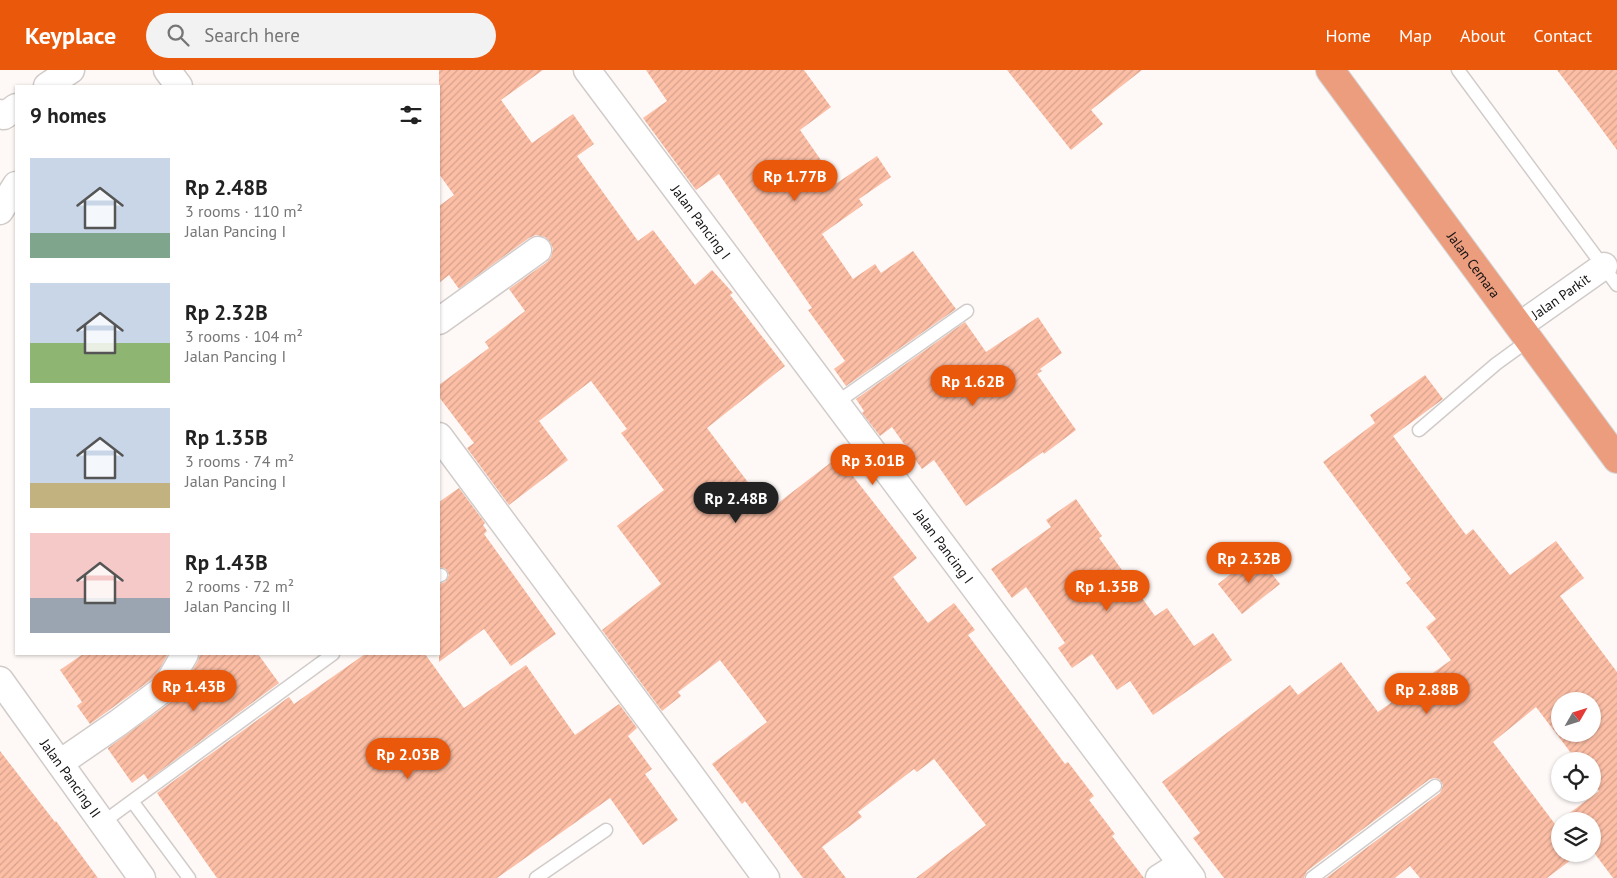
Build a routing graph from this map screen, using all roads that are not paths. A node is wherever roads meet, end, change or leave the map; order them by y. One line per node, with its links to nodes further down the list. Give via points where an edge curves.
1 (71, 70): 6 (street)
2 (167, 70): 7 (street)
3 (587, 70): 15 (street, Jalan Pancing I)
4 (1330, 70): 14 (highway, Jalan Cemara)
5 (1458, 70): 11 (lane)
6 (48, 85)
7 (178, 85)
8 (15, 187): 9 (street)
9 (0, 210)
10 (538, 250): 13 (street)
11 (1610, 276): 14 (street, Jalan Parkit)
12 (967, 311): 15 (lane)
13 (440, 320)
14 (1524, 333): 16 (lane, via 1496,364); 18 (highway, Jalan Cemara)
15 (836, 403): 27 (street, Jalan Pancing I)
16 (1419, 430)
17 (440, 437): 31 (street)
18 (1617, 459)
19 (184, 655): 22 (street, via 166,687)
20 (332, 655): 24 (lane)
21 (0, 680): 22 (street, Jalan Pancing II)
22 (60, 763): 25 (street, Jalan Pancing II)
23 (1435, 786): 33 (lane)
24 (132, 801): 25 (lane); 29 (lane)
25 (102, 823): 28 (street, Jalan Pancing II)
26 (606, 830): 30 (lane)
27 (1186, 871): 32 (street)
28 (142, 878)
29 (190, 878)
30 (536, 878)
31 (766, 878)
32 (1159, 878)
33 (1312, 878)

